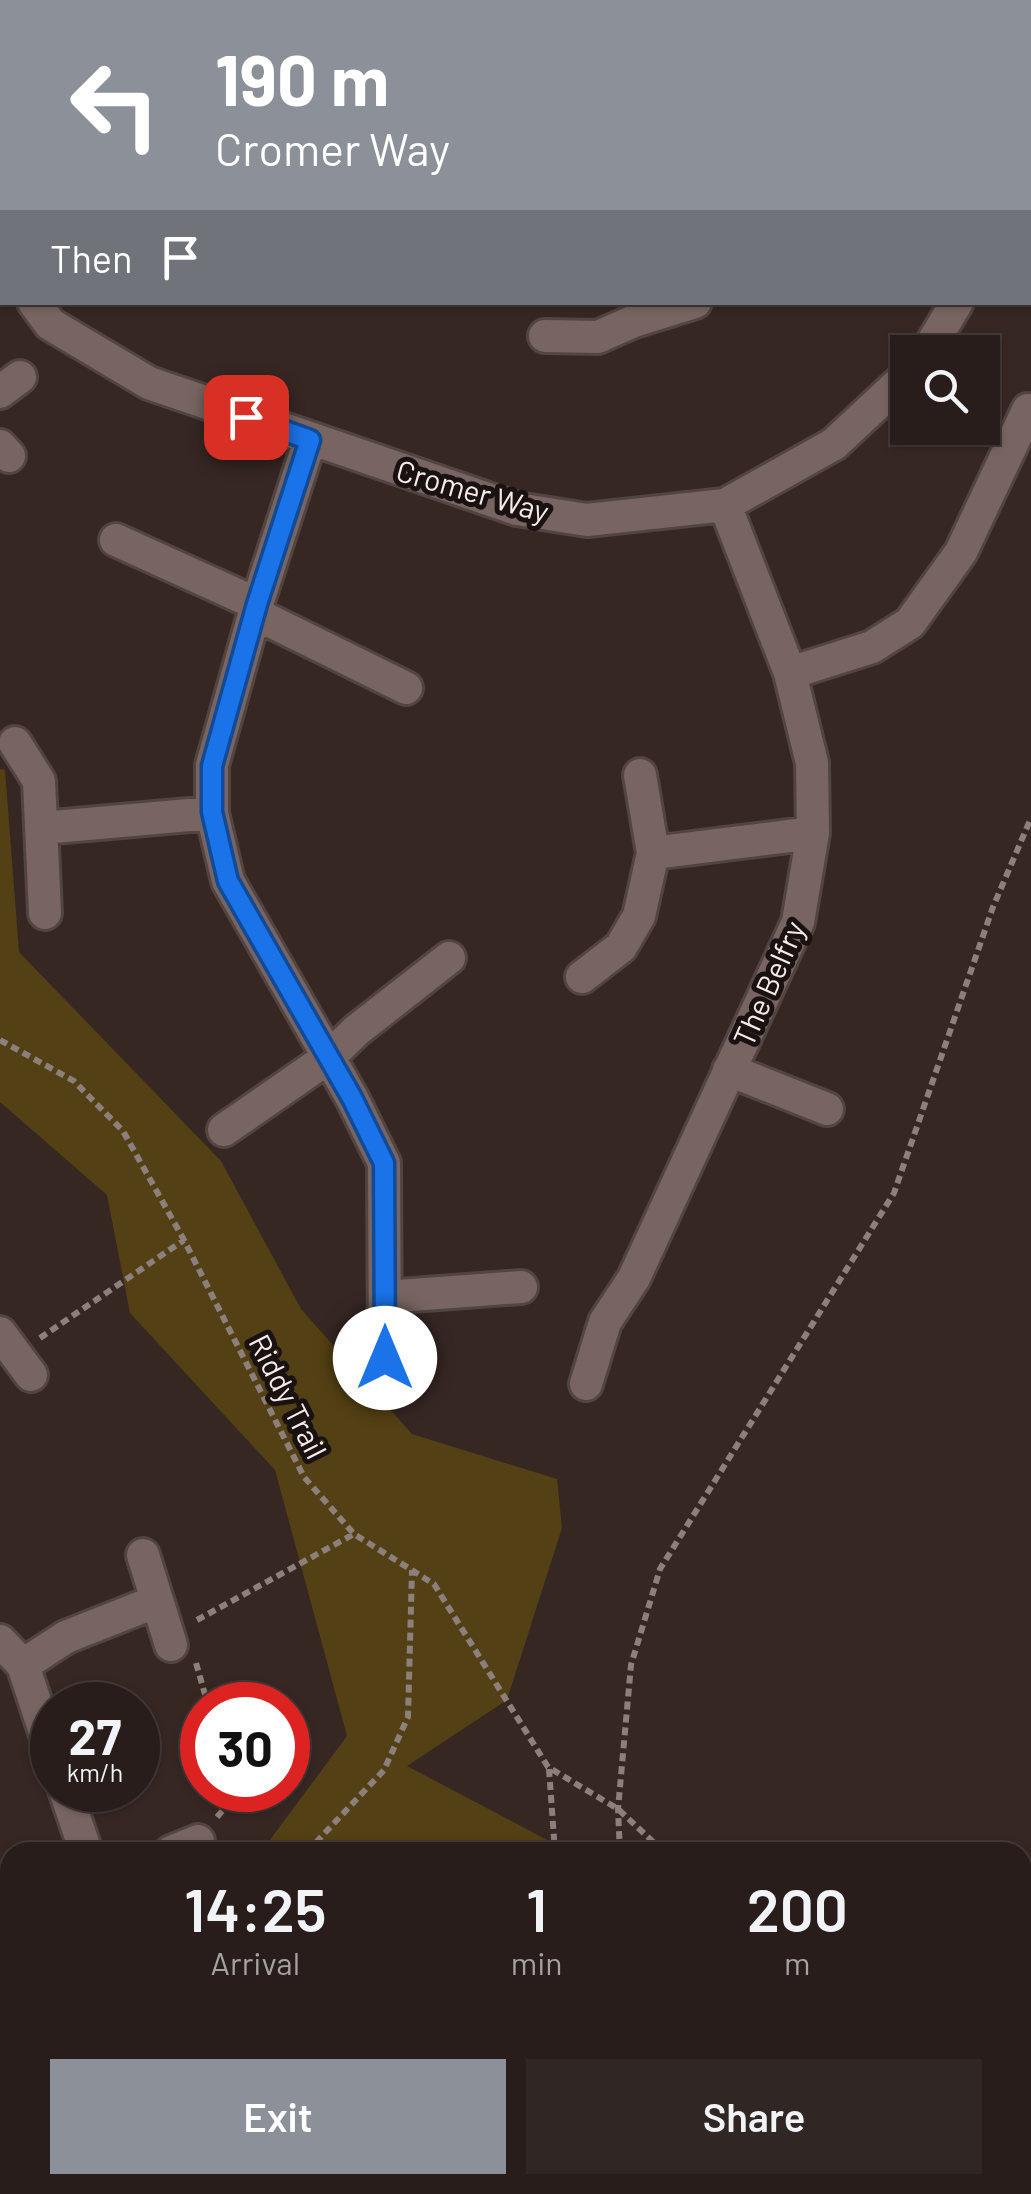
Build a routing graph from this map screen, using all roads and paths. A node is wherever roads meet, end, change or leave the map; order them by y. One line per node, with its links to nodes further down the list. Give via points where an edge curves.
1 (36, 305): 8 (street, Cromer Way, via 50,324 149,383)
2 (685, 305): 5 (street, via 598,337)
3 (955, 305): 4 (street)
4 (938, 335)
5 (545, 336)
6 (890, 392): 9 (street, Cromer Way, via 834,444)
7 (1028, 410): 12 (street, via 961,552 910,623 872,647)
8 (310, 440): 9 (street, Cromer Way, via 517,509 587,520); 11 (street)
9 (725, 505): 12 (street, The Belfry)
10 (116, 540): 11 (street)
11 (256, 608): 13 (street); 16 (street, via 212,766)
12 (790, 673): 19 (street, The Belfry, via 812,763)
13 (406, 688)
14 (15, 744): 18 (street, via 39,780)
15 (640, 775): 20 (street)
16 (212, 812): 18 (street); 25 (street, via 228,881)
17 (1031, 818): 42 (path, via 992,907 894,1193 660,1569 631,1665)
18 (42, 828): 21 (street)
19 (812, 834): 20 (street); 26 (street, The Belfry, via 798,922)
20 (653, 853): 23 (street, via 630,932)
21 (45, 913)
22 (449, 958): 25 (street)
23 (582, 977)
24 (0, 1040): 29 (path, Riddy Trail, via 74,1082 105,1109)
25 (328, 1057): 28 (street); 31 (street, via 384,1163)
26 (730, 1070): 27 (street); 34 (street, The Belfry, via 634,1278 606,1322)
27 (827, 1109)
28 (224, 1130)
29 (184, 1240): 32 (path); 35 (path, Riddy Trail, via 304,1477)
30 (520, 1288): 31 (street)
31 (385, 1297): 33 (street)
32 (10, 1348)
33 (385, 1358)
34 (586, 1384)
35 (354, 1534): 37 (path, Riddy Trail); 38 (path, via 190,1624)
36 (143, 1555): 38 (street)
37 (412, 1570): 41 (path, Riddy Trail, via 434,1584); 45 (path, via 408,1717 384,1770)
38 (165, 1626): 39 (street, via 66,1637)
39 (11, 1653): 40 (street)
40 (30, 1699)
41 (548, 1767): 42 (path); 46 (path)
42 (618, 1808): 47 (path); 48 (path)
43 (72, 1812): 44 (street)
44 (83, 1842)
45 (316, 1842)
46 (554, 1842)
47 (620, 1842)
48 (654, 1842)

